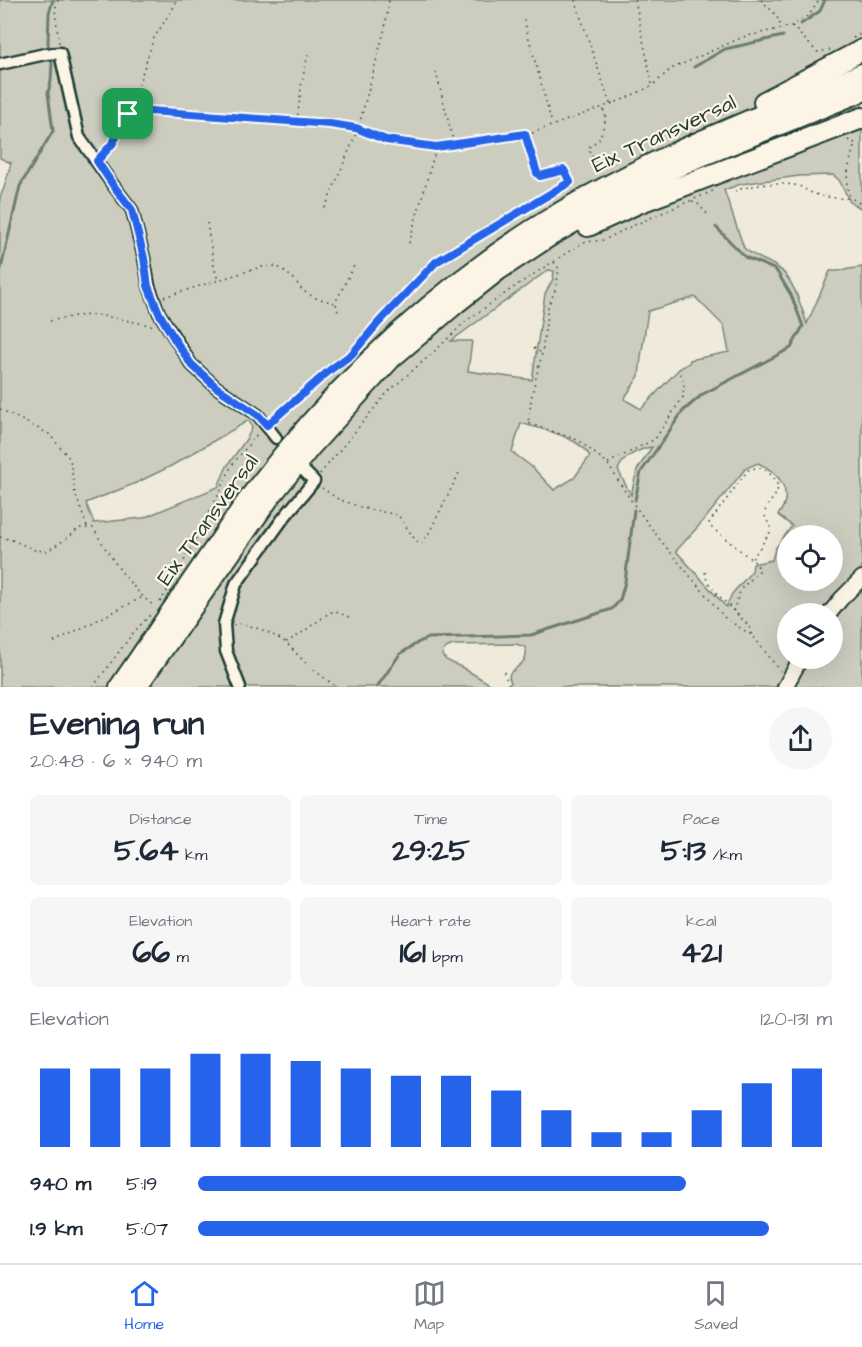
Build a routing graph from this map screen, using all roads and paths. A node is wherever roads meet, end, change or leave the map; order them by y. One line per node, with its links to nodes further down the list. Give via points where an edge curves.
1 (58, 0): 14 (path)
2 (175, 0): 23 (path, via 154,38)
3 (389, 0): 27 (path)
4 (575, 0): 21 (path)
5 (635, 0): 19 (path)
6 (761, 0): 10 (path)
7 (819, 0): 9 (path, via 810,14)
8 (524, 20): 26 (path)
9 (792, 26): 10 (path); 13 (path, via 817,52)
10 (782, 28): 19 (path, via 743,37 671,69)
11 (862, 33): 12 (path)
12 (856, 45): 34 (highway, via 753,108 669,146)
13 (831, 50)
14 (54, 53): 16 (street); 32 (street, via 79,137)
15 (308, 54): 25 (path)
16 (0, 64)
17 (436, 72): 30 (path)
18 (862, 74): 34 (highway, Eix Transversal)
19 (652, 86): 21 (path)
20 (862, 90): 55 (highway, Eix Transversal, via 686,162 550,235 456,303 392,357)
21 (610, 105): 22 (path)
22 (603, 107): 26 (path); 33 (path, via 606,118 600,138 588,148)
23 (128, 114): 25 (path, via 150,111); 32 (path, via 113,143)
24 (862, 118): 55 (highway, via 638,203 576,231 516,270)
25 (297, 122): 27 (path)
26 (553, 125): 28 (path)
27 (358, 129): 31 (path, via 386,140); 40 (path)
28 (525, 134): 30 (path); 57 (path, via 537,173 540,176 564,170 570,182 436,262 352,354)
29 (855, 142): 37 (path, via 847,174)
30 (454, 144): 31 (path)
31 (436, 147): 43 (path)
32 (97, 161): 47 (street, via 132,210)
33 (598, 168)
34 (614, 182): 80 (highway, Eix Transversal, via 531,231 458,283 402,329 343,389 255,492)
35 (736, 192): 37 (path, via 741,188 780,184 837,198)
36 (703, 195): 38 (path)
37 (851, 197): 39 (path)
38 (691, 201): 41 (path); 44 (path, via 604,240 584,242)
39 (862, 205)
40 (325, 208)
41 (709, 216)
42 (207, 223): 46 (path)
43 (409, 243)
44 (554, 261): 53 (path, via 559,269 548,307); 62 (path, via 466,321 387,393)
45 (354, 266): 48 (path)
46 (218, 281): 47 (path); 48 (path, via 277,266 303,291)
47 (154, 301): 51 (street)
48 (335, 303): 49 (path)
49 (338, 312)
50 (50, 321): 51 (path, via 99,315)
51 (168, 328): 57 (street, via 191,364)
52 (534, 348): 53 (path)
53 (542, 354): 59 (path, via 528,423 578,440)
54 (679, 369): 59 (path, via 683,397 655,439)
55 (351, 400): 81 (highway, Eix Transversal, via 268,499)
56 (0, 409): 63 (path, via 49,434 70,459 75,494)
57 (267, 425): 58 (street); 70 (path, via 232,465)
58 (276, 438)
59 (608, 463): 74 (path, via 661,542 725,618)
60 (302, 469): 62 (street)
61 (459, 473): 62 (path, via 421,544 398,515 338,498)
62 (314, 481): 73 (street, via 236,584)
63 (88, 528): 64 (path, via 79,528 47,551); 68 (path, via 93,528)
64 (0, 537)
65 (752, 559): 65 (path, via 709,523 748,470 758,467 775,478 778,485 765,512 771,531); 71 (path, via 760,570 741,589)
66 (705, 572): 71 (path, via 707,581)
67 (862, 578): 69 (street)
68 (142, 597): 70 (path); 75 (path)
69 (838, 603)
70 (156, 608): 79 (path)
71 (733, 611): 74 (path)
72 (352, 618): 76 (path, via 334,611)
73 (225, 629): 76 (path, via 237,623); 82 (street, via 226,651)
74 (753, 636): 78 (path)
75 (54, 642)
76 (285, 642): 83 (path)
77 (504, 672): 84 (path)
78 (788, 682)
79 (93, 687)
80 (120, 687)
81 (136, 687)
82 (240, 687)
83 (336, 687)
84 (509, 687)

